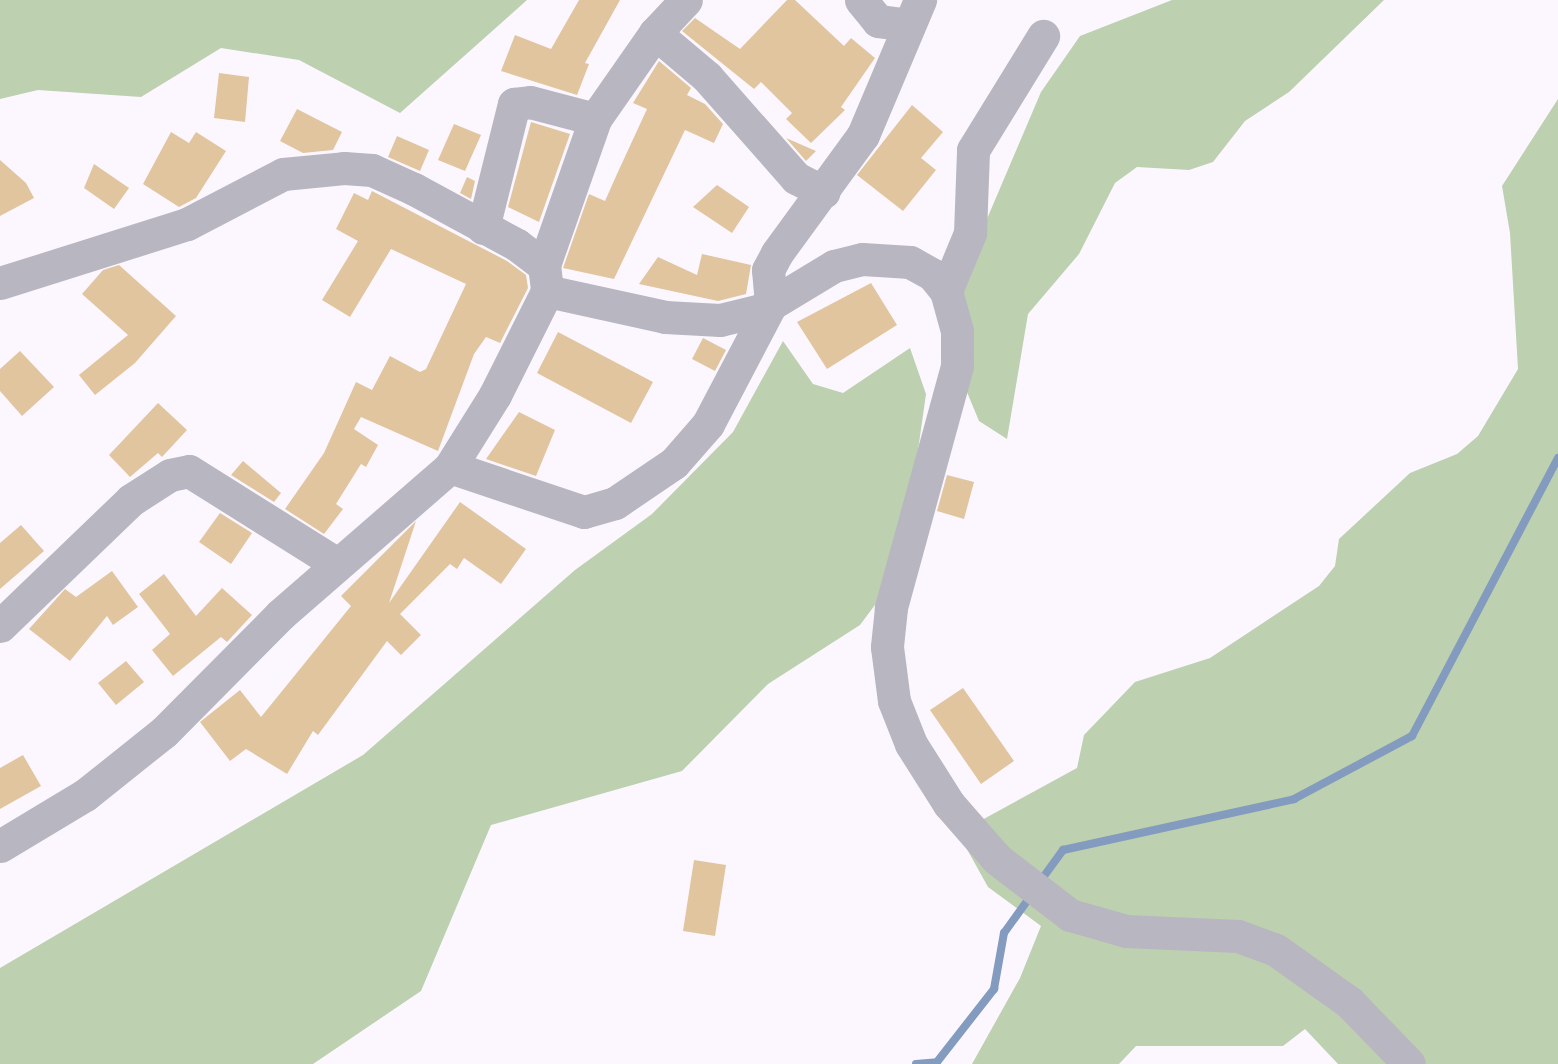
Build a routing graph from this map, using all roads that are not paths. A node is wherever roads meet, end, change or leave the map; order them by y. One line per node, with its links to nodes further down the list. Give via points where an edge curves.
1 (686, 0): 4 (street)
2 (861, 0): 3 (street, via 878,21)
3 (915, 13): 7 (street, via 863,135)
4 (655, 33): 6 (street); 7 (street, via 707,77 796,178)
5 (1043, 36): 11 (street, via 973,150 970,233)
6 (595, 119): 8 (street, via 530,102 514,104); 9 (street)
7 (824, 192): 12 (street, via 768,270)
8 (483, 228): 9 (street); 10 (street, via 372,170 315,169 283,174 187,224 129,246)
9 (545, 278): 12 (street, via 665,317 720,320); 13 (street, via 495,395)
10 (0, 283)
11 (946, 291): 12 (street, via 933,275 910,262 862,259 834,266); 17 (street, via 957,331 957,366 891,608 887,647 894,701 911,744 949,804 997,859 1070,915 1126,932 1238,936 1276,950 1350,1002)
12 (771, 304): 13 (street, via 708,424 674,463 615,503 596,511 564,508)
13 (450, 467): 14 (street)
14 (337, 564): 15 (street, via 189,471 170,475 131,500); 16 (street, via 164,732 85,795)
15 (0, 626)
16 (0, 846)
17 (1409, 1064)

